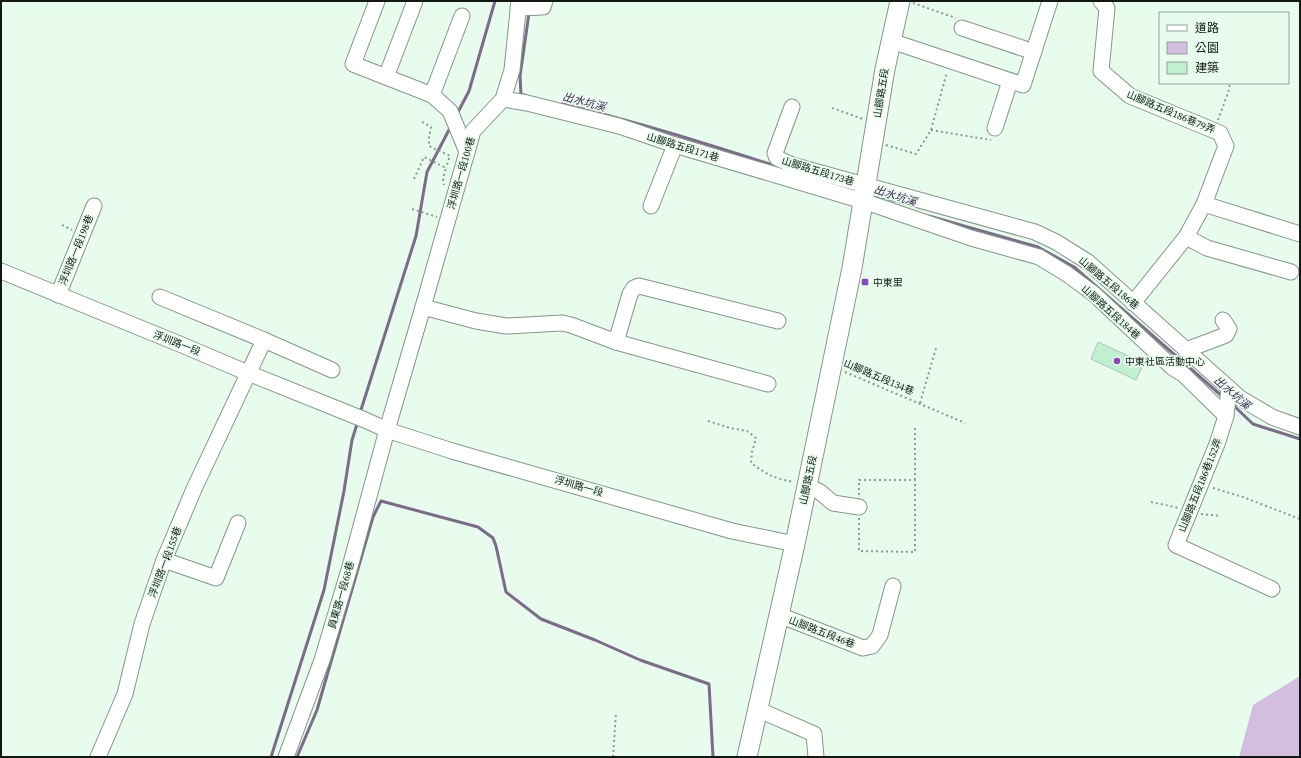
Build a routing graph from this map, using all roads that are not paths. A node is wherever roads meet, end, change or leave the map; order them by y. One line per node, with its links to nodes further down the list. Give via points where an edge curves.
1 (377, 1): 12 (street, via 353,64)
2 (415, 1): 12 (street)
3 (545, 1): 7 (street, via 542,7)
4 (900, 1): 10 (main road, 山腳路五段)
5 (1101, 1): 21 (street, 山腳路五段186巷79弄, via 1107,8 1101,71 1130,96 1220,133 1226,146)
6 (1045, 2): 11 (street)
7 (519, 5): 15 (street, 浮圳路一段100巷, via 512,70)
8 (462, 16): 14 (street)
9 (959, 23): 11 (street)
10 (891, 41): 13 (street); 20 (main road, 山腳路五段)
11 (1034, 52): 13 (street, via 1023,85)
12 (386, 77): 14 (street)
13 (1010, 81): 17 (street)
14 (432, 95): 19 (street, via 450,111)
15 (503, 99): 18 (street, 山腳路五段171巷, via 618,126); 19 (street, 浮圳路一段100巷, via 473,131)
16 (792, 107): 20 (street, 山腳路五段173巷, via 775,152 777,158)
17 (996, 135)
18 (675, 145): 20 (street, 山腳路五段171巷); 23 (street)
19 (467, 152): 31 (street, 浮圳路一段100巷)
20 (864, 193): 30 (street, 山腳路五段186巷, via 1036,232 1088,262); 41 (street, 山腳路五段184巷, via 972,238 1039,257 1067,274 1094,294); 44 (main road, 山腳路五段, via 852,268)
21 (1204, 204): 24 (street); 25 (street, 山腳路五段186巷79弄)
22 (94, 206): 28 (street, 浮圳路一段198巷)
23 (651, 206)
24 (1300, 234)
25 (1186, 237): 27 (street, via 1207,248); 30 (street, 山腳路五段186巷79弄)
26 (1, 271): 28 (street, 浮圳路一段)
27 (1291, 272)
28 (58, 295): 38 (street, 浮圳路一段)
29 (160, 297): 34 (street)
30 (1133, 303): 36 (street, 山腳路五段186巷)
31 (423, 307): 35 (street, via 506,326 562,323); 43 (street, 浮圳路一段100巷)
32 (1223, 320): 36 (street, via 1229,329 1226,335)
33 (778, 321): 35 (street, via 639,286 630,294)
34 (264, 340): 37 (street); 38 (street, 浮圳路一段155巷)
35 (616, 342): 39 (street)
36 (1186, 350): 40 (street, 山腳路五段186巷)
37 (332, 370)
38 (248, 373): 43 (street, 浮圳路一段); 48 (street, 浮圳路一段155巷)
39 (768, 384)
40 (1229, 388): 41 (street, 山腳路五段186巷152弄); 42 (street, 山腳路五段186巷, via 1272,418)
41 (1226, 416): 50 (street, 山腳路五段186巷152弄, via 1176,545)
42 (1300, 427)
43 (387, 430): 47 (street, 浮圳路一段, via 732,531); 54 (street, 員東路一段68巷, via 322,660)
44 (808, 484): 45 (street, via 832,504); 47 (main road, 山腳路五段)
45 (859, 508)
46 (238, 523): 48 (street, via 216,578)
47 (795, 544): 51 (main road, 山腳路五段)
48 (164, 560): 53 (street, 浮圳路一段155巷, via 142,624 125,694)
49 (893, 586): 51 (street, 山腳路五段46巷, via 880,635 872,646 862,648)
50 (1272, 589)
51 (779, 615): 52 (main road, 山腳路五段)
52 (757, 709): 55 (main road, 山腳路五段); 56 (street, via 814,734)
53 (98, 757)
54 (286, 757)
55 (747, 757)
56 (816, 757)

